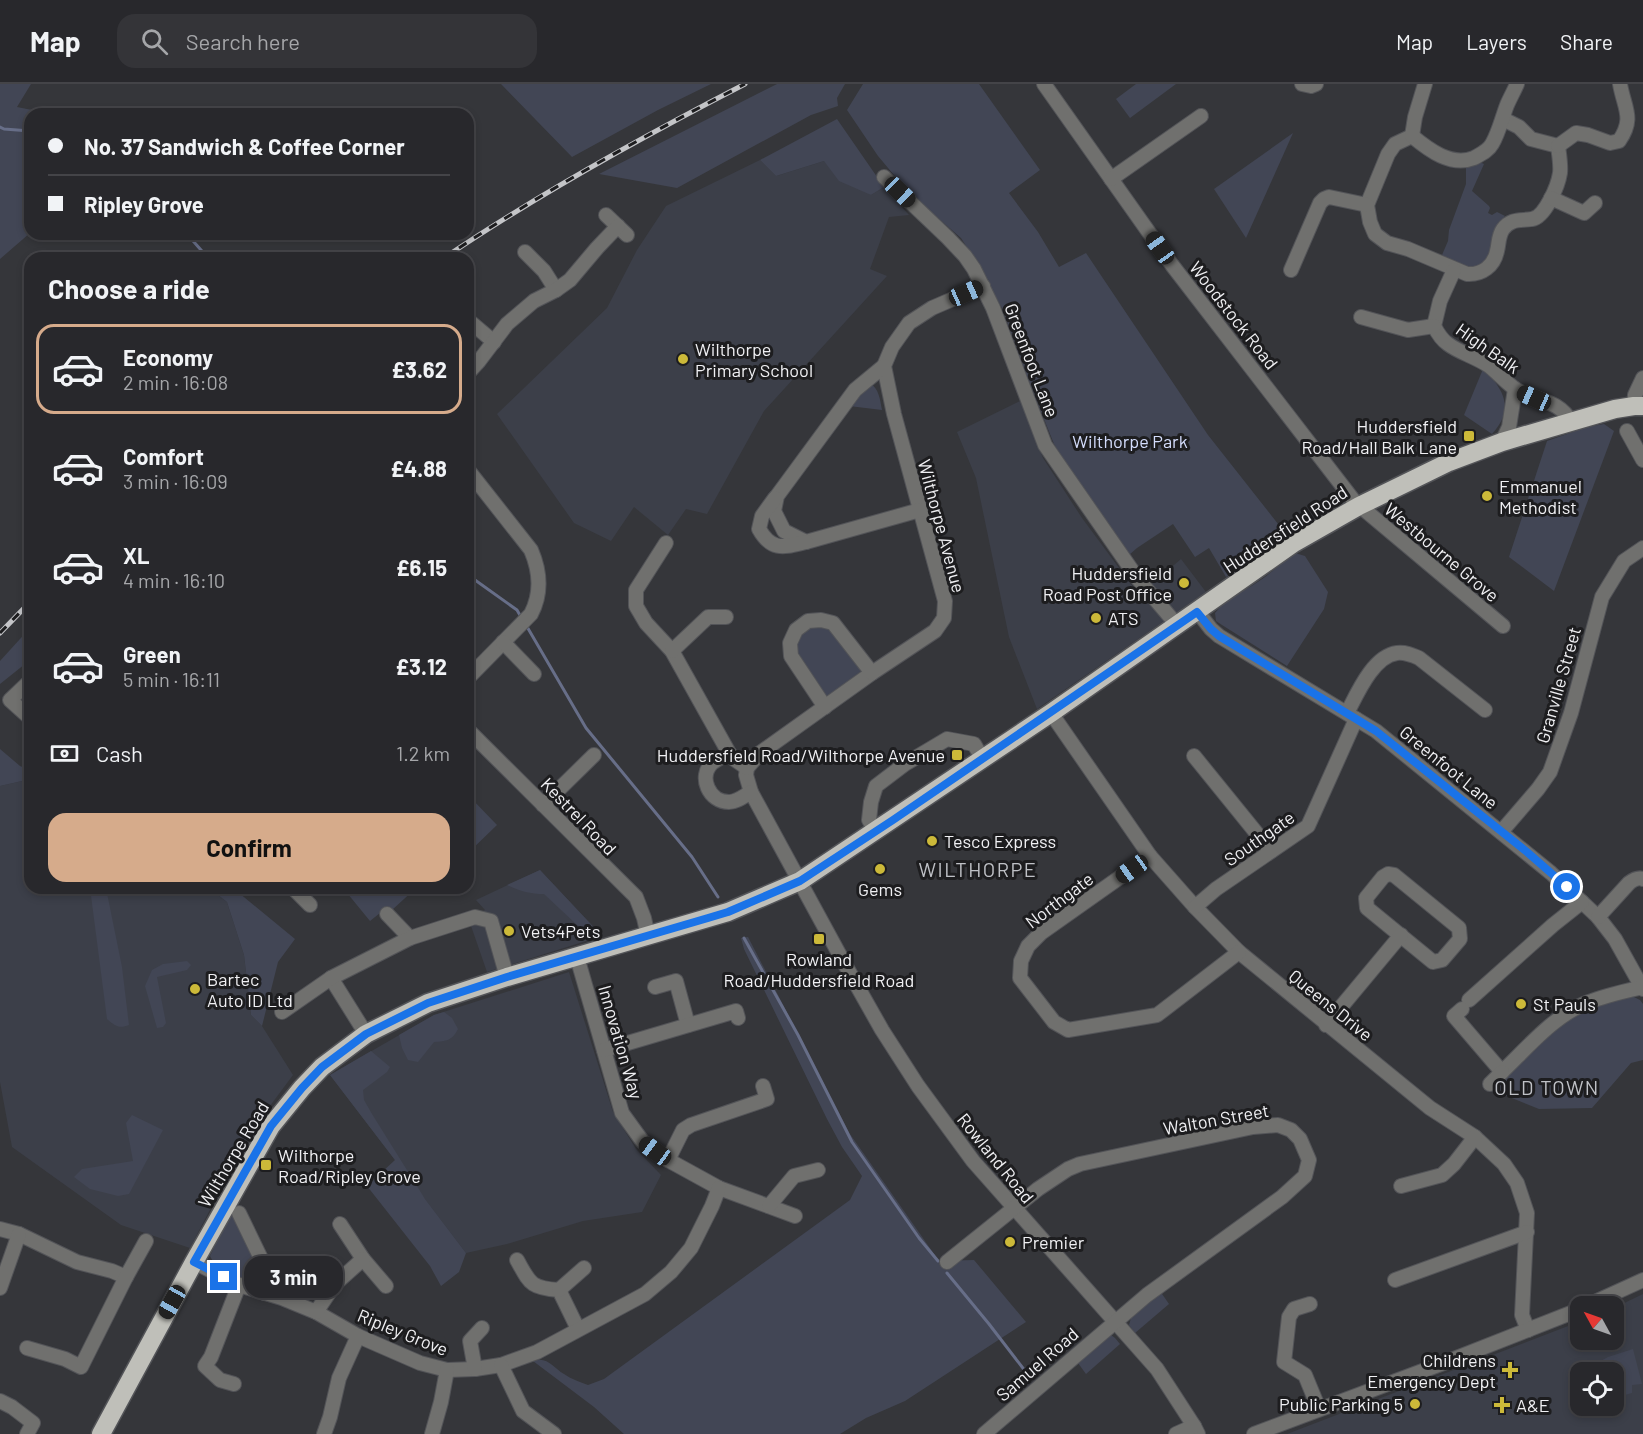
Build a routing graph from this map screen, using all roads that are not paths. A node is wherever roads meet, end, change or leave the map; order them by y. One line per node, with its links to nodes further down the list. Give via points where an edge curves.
1 (1044, 84): 12 (street, Woodstock Road)
2 (1302, 84): 3 (street)
3 (1316, 84)
4 (1425, 84): 9 (street)
5 (1518, 84): 8 (street)
6 (1620, 84): 10 (street, via 1628,117 1619,141 1610,143 1576,133)
7 (1201, 116): 12 (street)
8 (1503, 119): 9 (street, via 1487,150 1468,160 1456,161 1437,154); 10 (street, via 1532,139)
9 (1412, 136): 15 (street, via 1395,144 1388,154)
10 (1558, 146): 13 (street, via 1560,173)
11 (884, 177): 20 (street, Greenfoot Lane, via 965,256)
12 (1111, 179): 37 (street, Woodstock Road, via 1172,265)
13 (1551, 198): 14 (street, via 1584,220); 19 (street, via 1536,218 1507,224 1493,261 1483,272 1474,275)
14 (1595, 203)
15 (1367, 205): 18 (street, via 1324,199); 19 (street, via 1375,234 1387,243 1425,255)
16 (606, 214): 21 (street, via 623,230 597,248 570,280)
17 (525, 252): 21 (street)
18 (1291, 270)
19 (1454, 270): 24 (street, High Balk)
20 (983, 286): 27 (street, via 932,308 909,323); 44 (street, Greenfoot Lane, via 1045,445 1137,579)
21 (556, 290): 25 (street, via 519,313)
22 (1361, 317): 24 (street, via 1408,330)
23 (474, 325): 25 (street)
24 (1434, 326): 29 (street, High Balk, via 1447,344 1482,361)
25 (494, 342): 26 (street)
26 (474, 366)
27 (884, 366): 36 (street, via 855,390); 38 (street, Wilthorpe Avenue)
28 (1643, 378): 30 (street, via 1635,395)
29 (1515, 389): 31 (street, High Balk, via 1554,404 1566,412); 33 (street, High Balk, via 1509,427)
30 (1639, 406): 31 (highway, Huddersfield Road)
31 (1571, 422): 33 (highway, Huddersfield Road)
32 (1627, 431): 34 (street)
33 (1502, 442): 37 (highway, Huddersfield Road, via 1449,462)
34 (1643, 460)
35 (474, 478): 46 (street, via 531,550 539,582 531,614)
36 (777, 496): 39 (street, via 774,511 784,531); 39 (street, via 762,516 759,529 764,538 783,547)
37 (1359, 506): 42 (highway, Huddersfield Road, via 1294,543); 45 (street, Westbourne Grove)
38 (920, 510): 39 (street); 49 (street, Wilthorpe Avenue, via 945,601 944,618 935,631)
39 (806, 542)
40 (666, 543): 47 (street, via 636,590 636,606)
41 (1643, 548): 67 (street, Granville Street, via 1624,561 1602,597 1571,713 1550,772)
42 (1197, 612): 44 (highway, Huddersfield Road); 57 (street, Greenfoot Lane, via 1219,636)
43 (726, 618): 47 (street, via 708,617)
44 (1177, 625): 55 (highway, Huddersfield Road)
45 (1503, 626)
46 (503, 642): 48 (street); 50 (street)
47 (672, 651): 59 (street)
48 (474, 672)
49 (872, 673): 53 (street, Wilthorpe Avenue); 53 (street, via 833,623 808,621 796,630 790,643 791,656)
50 (534, 674)
51 (24, 686): 52 (street)
52 (5, 702): 56 (street)
53 (825, 707): 63 (street, Wilthorpe Avenue, via 760,753)
54 (1485, 710): 57 (street, Southgate, via 1419,658 1395,653 1376,664 1362,684)
55 (1051, 713): 62 (highway, Huddersfield Road); 69 (street, Queens Drive)
56 (24, 714)
57 (1351, 716): 67 (street, Greenfoot Lane, via 1376,731); 68 (street, Southgate, via 1308,826)
58 (474, 736): 65 (street, Kestrel Road)
59 (729, 753): 63 (street); 64 (street, via 708,769 705,777 709,791 720,801 728,802)
60 (594, 755): 65 (street)
61 (1194, 756): 68 (street)
62 (982, 758): 66 (highway, Huddersfield Road); 66 (street, via 974,744 947,739 905,764 876,786 869,820)
63 (747, 768): 64 (street)
64 (751, 792): 71 (street)
65 (543, 805): 80 (street, Kestrel Road, via 636,897)
66 (876, 831): 71 (highway, Huddersfield Road)
67 (1502, 832): 73 (street, Greenfoot Lane)
68 (1271, 851): 75 (street, Southgate)
69 (1150, 856): 75 (street, Queens Drive); 82 (street, Northgate, via 1028,946 1021,961 1020,978 1054,1022 1068,1030 1157,1015)
70 (1643, 879): 78 (street, via 1629,883)
71 (800, 881): 76 (highway, Huddersfield Road); 103 (street, Rowland Road, via 899,1057 966,1153)
72 (299, 894): 74 (street)
73 (1582, 902): 78 (street, Greenfoot Lane); 94 (street, via 1454,1016)
74 (310, 904)
75 (1195, 907): 82 (street, Queens Drive)
76 (728, 912): 80 (highway, Wilthorpe Road)
77 (387, 914): 81 (street)
78 (1598, 917): 87 (street, Greenfoot Lane)
79 (1401, 935): 79 (street, via 1367,908 1366,898 1388,873 1459,928 1460,939 1442,960 1433,962); 91 (street)
80 (648, 936): 83 (highway, Wilthorpe Road)
81 (410, 938): 84 (street, via 475,917 491,921); 85 (street)
82 (1239, 952): 91 (street, Queens Drive)
83 (577, 957): 84 (highway, Wilthorpe Road); 93 (street, Innovation Way)
84 (507, 977): 92 (highway, Wilthorpe Road, via 428,1003)
85 (331, 978): 88 (street); 92 (street)
86 (655, 987): 90 (street, via 676,981)
87 (1642, 988): 94 (street, via 1575,1009 1533,1041)
88 (282, 1012)
89 (738, 1018): 90 (street, via 736,1011)
90 (688, 1025): 93 (street)
91 (1326, 1025): 97 (street, Queens Drive, via 1430,1108)
92 (366, 1034): 113 (highway, Wilthorpe Road, via 322,1067 271,1126)
93 (604, 1050): 98 (street, Innovation Way, via 622,1113 643,1142)
94 (1502, 1072): 95 (street)
95 (1490, 1084)
96 (763, 1086): 98 (street, via 767,1099 683,1130)
97 (1475, 1137): 100 (street, via 1442,1175); 108 (street, Queens Drive, via 1504,1164 1517,1183 1527,1213)
98 (668, 1160): 101 (street, Innovation Way)
99 (818, 1170): 102 (street, via 794,1176)
100 (1401, 1186)
101 (719, 1188): 102 (street, Innovation Way); 130 (street, Ripley Grove, via 691,1248 671,1272 645,1294)
102 (769, 1206): 105 (street, Innovation Way)
103 (1014, 1209): 114 (street, Walton Street); 128 (street, Rowland Road); 128 (street, Walton Street, via 1056,1176 1080,1164 1253,1127 1278,1125 1300,1139 1309,1160 1305,1176)
104 (239, 1213): 123 (street, via 267,1271)
105 (795, 1216)
106 (339, 1224): 111 (street)
107 (0, 1229): 109 (street)
108 (1527, 1232): 117 (street); 131 (street, Queens Drive, via 1522,1315)
109 (19, 1234): 116 (street, via 77,1262); 121 (street)
110 (146, 1241): 116 (street)
111 (363, 1259): 120 (street); 126 (street, via 335,1284)
112 (517, 1260): 122 (street, via 535,1286)
113 (194, 1262): 119 (street, Ripley Grove); 142 (highway, Wilthorpe Road)
114 (946, 1262)
115 (584, 1268): 122 (street)
116 (126, 1277): 133 (street, via 81,1367)
117 (1395, 1280)
118 (1643, 1280): 124 (street)
119 (239, 1285): 123 (street, Ripley Grove); 137 (street, via 205,1366 220,1380)
120 (386, 1286)
121 (0, 1288)
122 (559, 1290): 130 (street)
123 (264, 1293): 126 (street, Ripley Grove)
124 (1608, 1296)
125 (1310, 1304): 139 (street, via 1294,1309 1289,1317 1284,1362 1305,1375)
126 (316, 1312): 132 (street, Ripley Grove)
127 (1570, 1313): 131 (street)
128 (1114, 1322): 140 (street, Rowland Road, via 1157,1369); 146 (street, Samuel Road)
129 (482, 1328): 135 (street, via 470,1341)
130 (578, 1329): 134 (street, Ripley Grove, via 537,1352)
131 (1528, 1330): 139 (street)
132 (358, 1336): 136 (street, Ripley Grove, via 420,1363); 143 (street, via 339,1378)
133 (27, 1347)
134 (501, 1365): 135 (street, Ripley Grove); 145 (street, via 524,1411)
135 (475, 1369): 136 (street, Ripley Grove)
136 (447, 1370): 144 (street)
137 (234, 1384)
138 (0, 1401): 141 (street, via 33,1423)
139 (1319, 1409): 148 (street)
140 (1196, 1430): 147 (street)
141 (27, 1434)
142 (101, 1434)
143 (324, 1434)
144 (432, 1434)
145 (554, 1434)
146 (984, 1434)
147 (1176, 1434)
148 (1254, 1434)

